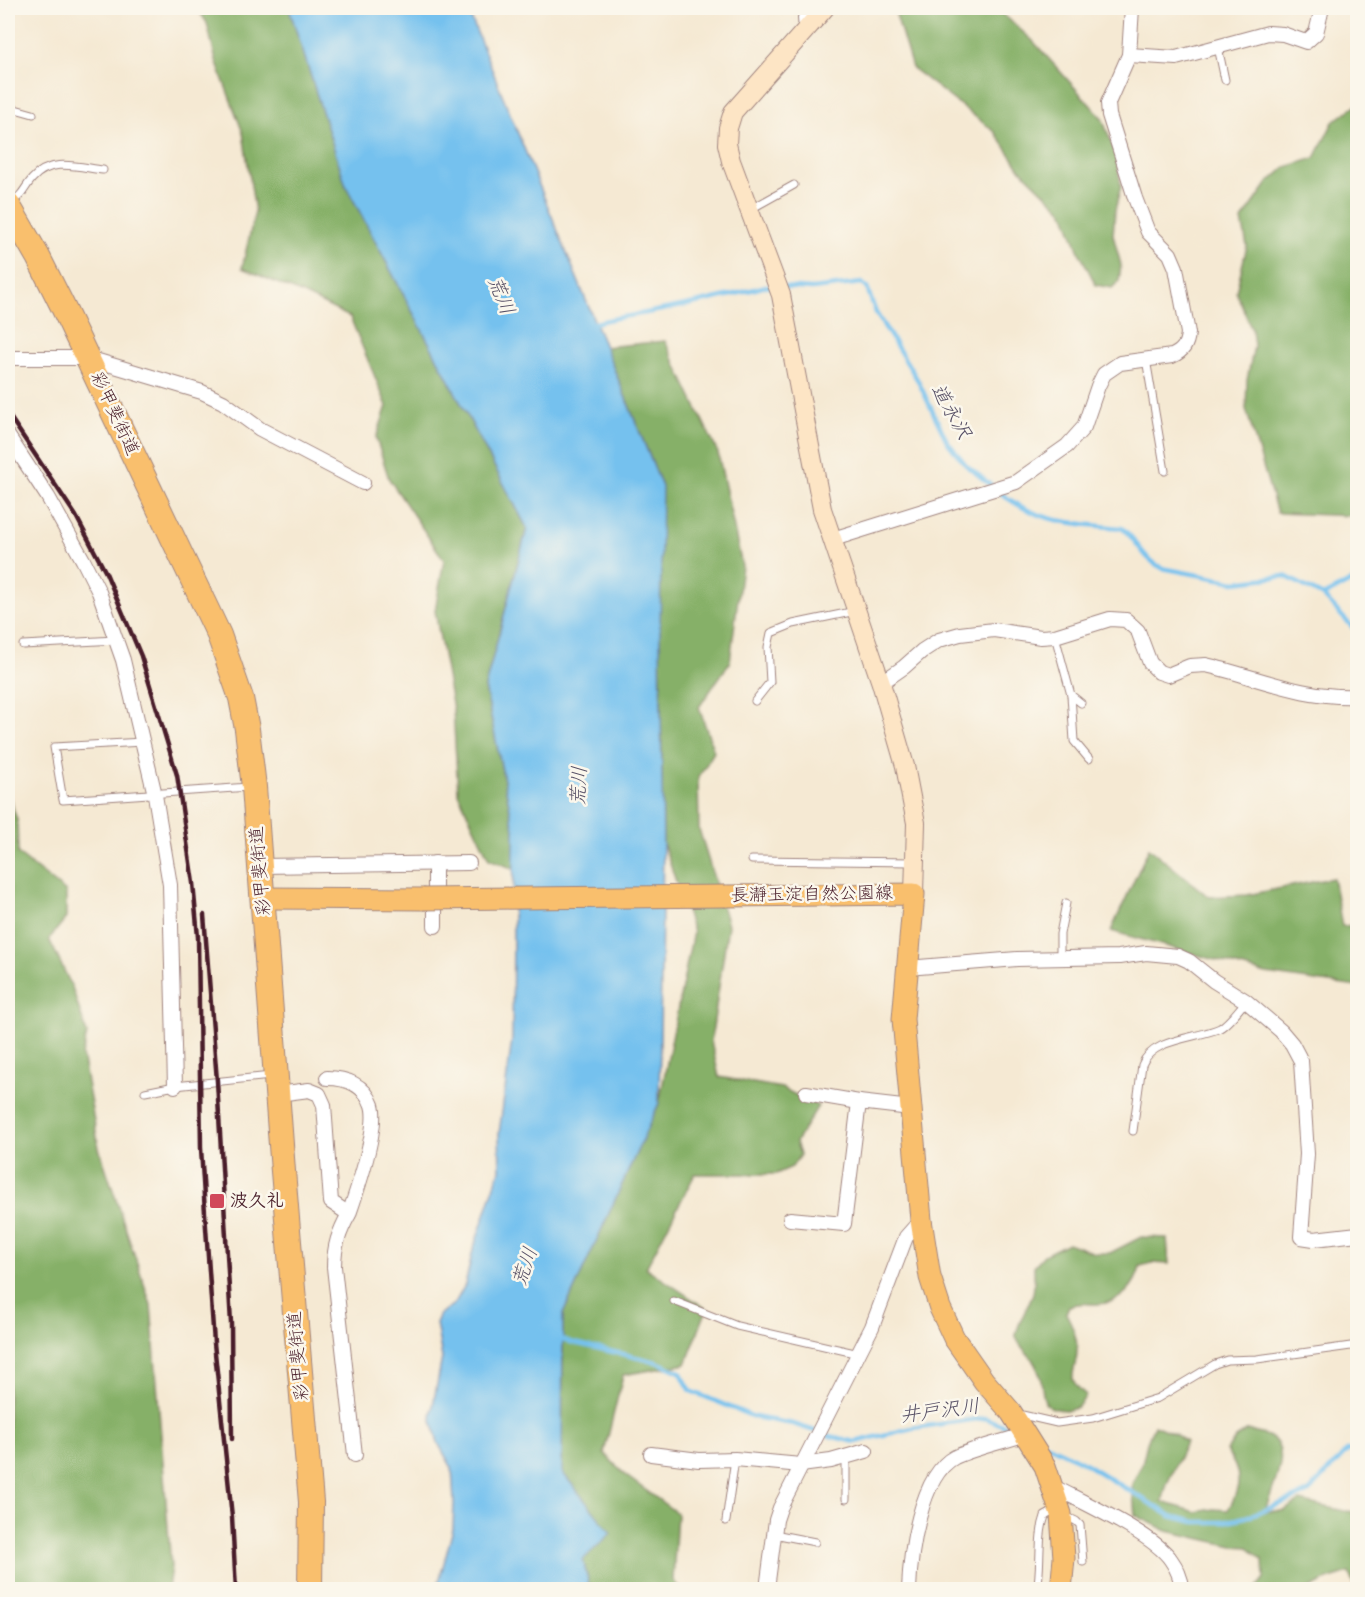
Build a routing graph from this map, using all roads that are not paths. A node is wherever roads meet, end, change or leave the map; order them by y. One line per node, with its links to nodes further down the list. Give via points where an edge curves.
1 (813, 8): 5 (street, via 805,18)
2 (825, 8): 5 (street)
3 (1132, 8): 7 (street)
4 (1322, 8): 6 (street, via 1316,33 1306,42 1268,33)
5 (806, 30): 14 (street, via 733,112 727,144)
6 (1218, 47): 7 (street, via 1176,58); 8 (lane)
7 (1129, 55): 17 (street, via 1108,103 1109,115 1145,225 1170,254 1176,268 1188,333 1187,344 1179,352)
8 (1225, 80)
9 (8, 107): 10 (lane)
10 (33, 114)
11 (103, 170): 13 (lane, via 52,165 38,172 20,197)
12 (794, 185): 14 (lane)
13 (8, 204): 16 (highway, 彩甲斐街道)
14 (748, 210): 21 (street, via 781,295 822,508)
15 (8, 358): 16 (street)
16 (88, 358): 20 (street, via 202,392 260,429); 33 (highway, 彩甲斐街道, via 219,635 247,729)
17 (1146, 359): 19 (lane); 21 (street, via 1120,363 1104,374 1084,427 1066,446 1016,482)
18 (8, 436): 24 (street, via 83,560)
19 (1165, 471)
20 (363, 483)
21 (832, 539): 22 (street)
22 (856, 611): 26 (street); 29 (lane, via 793,624 771,633 770,682)
23 (1055, 636): 26 (street, via 994,630 949,637 939,640); 27 (lane); 28 (street, via 1110,619 1126,620 1138,631 1150,663 1168,675 1190,666 1206,665 1299,692)
24 (116, 640): 25 (lane); 31 (street)
25 (23, 645)
26 (881, 683): 36 (street, via 905,766 916,823)
27 (1071, 695): 30 (lane); 32 (lane, via 1074,741)
28 (1358, 696)
29 (755, 701)
30 (1081, 703)
31 (143, 742): 34 (street); 34 (lane, via 54,747 63,800)
32 (1089, 759)
33 (254, 787): 34 (lane); 39 (highway, 彩甲斐街道)
34 (155, 795): 49 (street, via 170,885)
35 (752, 860): 36 (lane)
36 (916, 862): 40 (street)
37 (435, 863): 38 (street); 39 (street); 43 (street)
38 (469, 863)
39 (261, 866): 41 (highway, 彩甲斐街道)
40 (914, 894): 41 (main road, 長瀞玉淀自然公園線, bridge); 45 (main road, 長瀞玉淀自然公園線)
41 (264, 898): 48 (highway, 彩甲斐街道)
42 (1066, 903): 44 (lane)
43 (435, 926)
44 (1060, 958): 45 (street); 46 (street, via 1146,953 1178,956)
45 (907, 968): 53 (main road, 長瀞玉淀自然公園線, via 903,1019)
46 (1246, 1001): 54 (lane, via 1222,1027 1146,1054); 58 (street, via 1293,1044 1301,1062 1306,1154 1301,1237)
47 (327, 1078): 55 (street, via 340,1078 359,1086 372,1104 365,1166)
48 (277, 1085): 49 (lane); 55 (street, via 320,1094 331,1202); 77 (highway, 彩甲斐街道, via 311,1502)
49 (176, 1086): 50 (lane)
50 (145, 1092)
51 (806, 1093): 52 (street)
52 (859, 1102): 53 (street); 56 (street, via 844,1224)
53 (911, 1108): 57 (main road, 長瀞玉淀自然公園線)
54 (1133, 1131)
55 (349, 1214): 66 (street, via 334,1249 334,1267)
56 (790, 1219)
57 (921, 1220): 61 (street, via 906,1237); 62 (main road, 長瀞玉淀自然公園線, via 930,1277 954,1338)
58 (1358, 1234)
59 (674, 1301): 61 (lane, via 737,1326)
60 (1358, 1345): 62 (lane, via 1227,1360 1158,1398 1093,1418 1057,1423)
61 (859, 1354): 69 (street)
62 (1011, 1412): 63 (main road, 長瀞玉淀自然公園線)
63 (1026, 1434): 70 (main road, 長瀞玉淀自然公園線); 79 (street, via 953,1458 942,1467 920,1513)
64 (866, 1452): 67 (street)
65 (651, 1454): 68 (street, via 699,1460)
66 (355, 1455)
67 (846, 1456): 69 (street); 71 (lane)
68 (735, 1459): 69 (street); 73 (lane)
69 (801, 1465): 74 (street, via 780,1508)
70 (1054, 1487): 72 (main road, 長瀞玉淀自然公園線); 82 (street, via 1155,1543 1170,1559)
71 (846, 1499)
72 (1060, 1511): 76 (lane, via 1080,1525); 80 (lane, via 1045,1516 1042,1525); 81 (main road, 長瀞玉淀自然公園線, via 1064,1558)
73 (726, 1521)
74 (774, 1534): 75 (lane); 78 (street)
75 (815, 1542)
76 (1083, 1562)
77 (310, 1590)
78 (769, 1590)
79 (909, 1590)
80 (1037, 1590)
81 (1061, 1590)
82 (1183, 1590)

